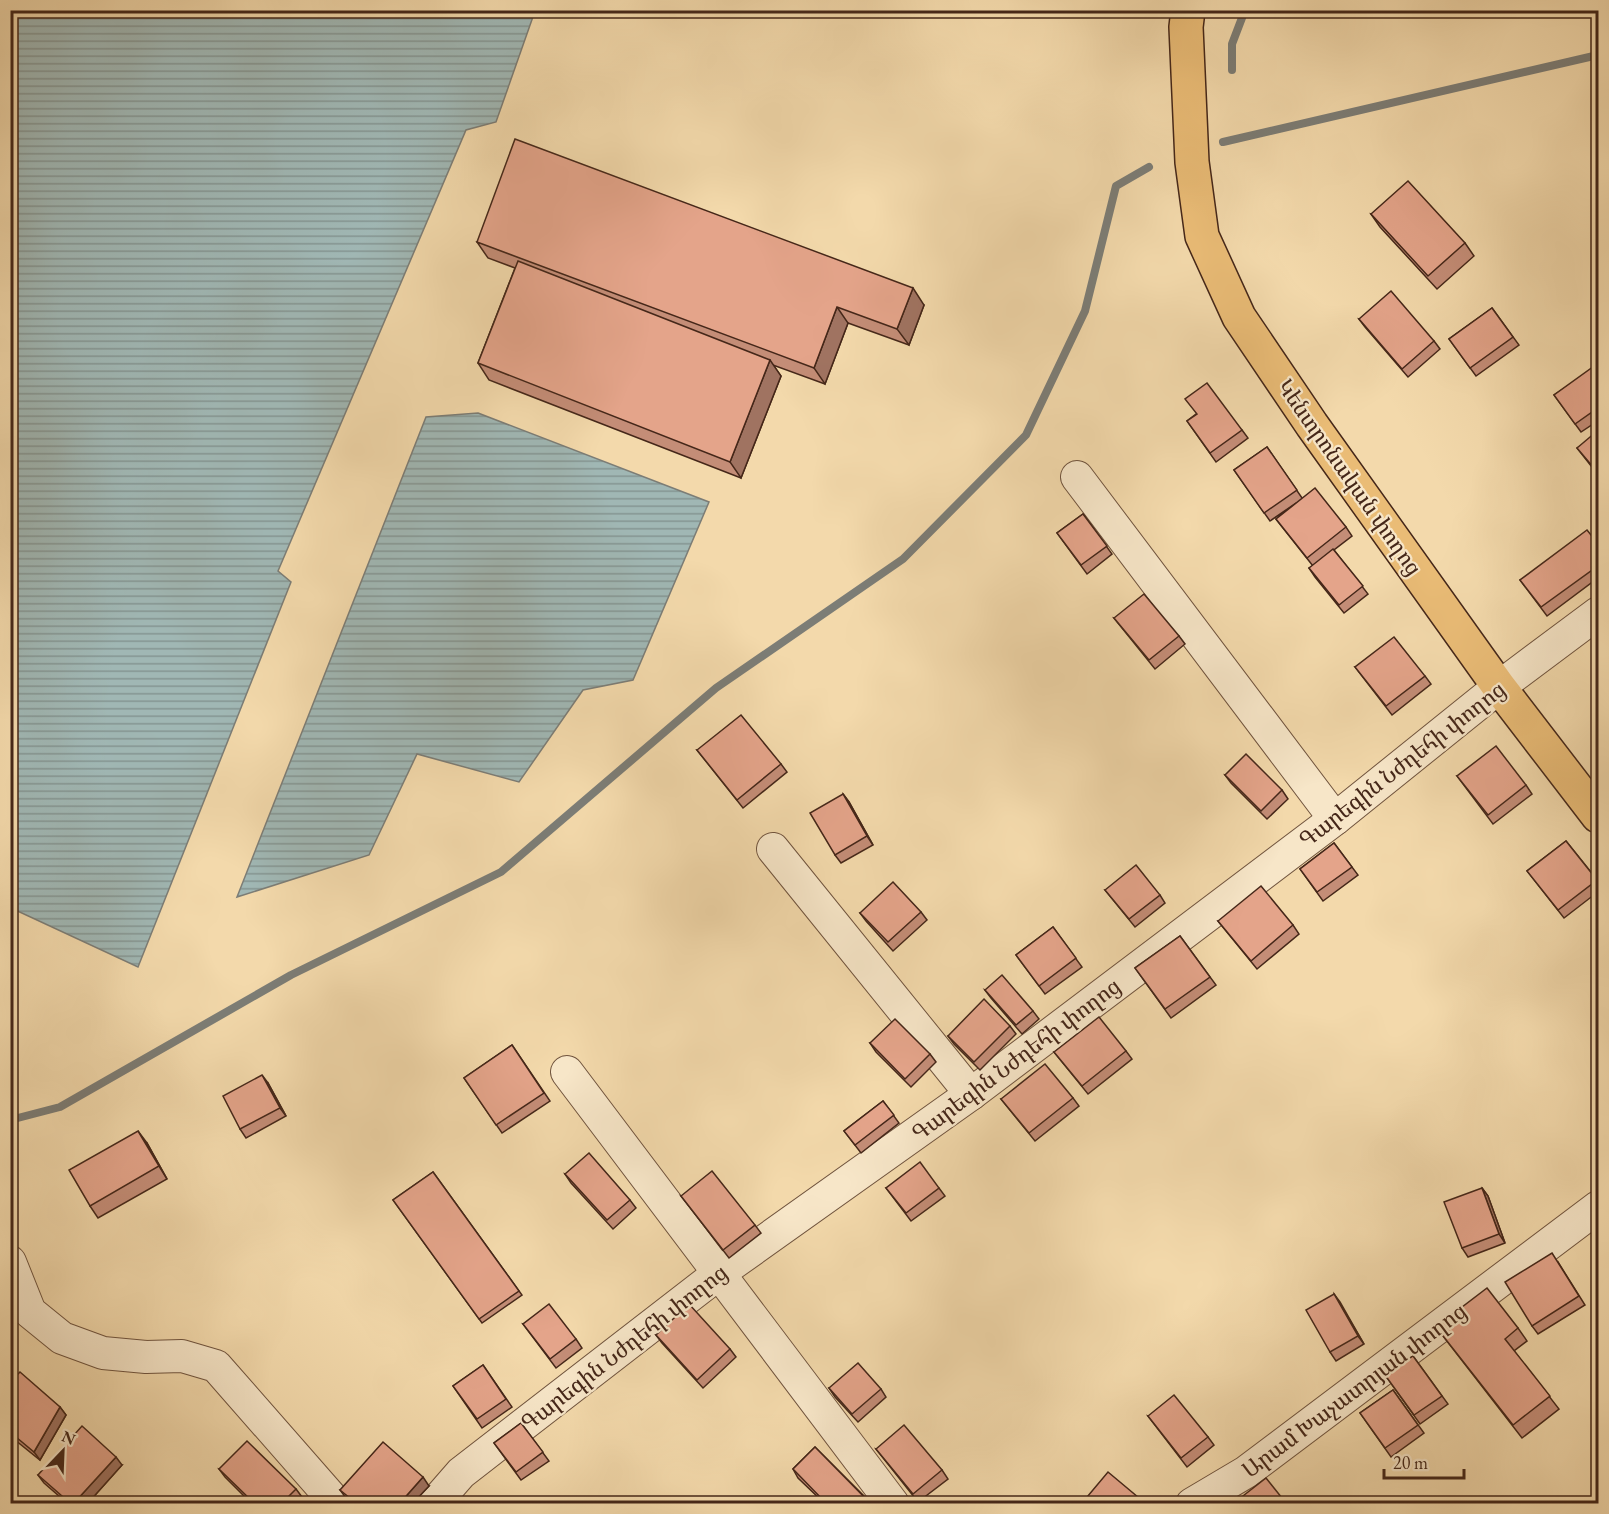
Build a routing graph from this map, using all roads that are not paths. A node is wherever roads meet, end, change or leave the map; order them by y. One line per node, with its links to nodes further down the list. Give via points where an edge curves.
1 (1188, 10): 4 (main road, Կենտրոնական փողոց, via 1192,162 1202,236 1239,317)
2 (1077, 477): 6 (street)
3 (1599, 614): 4 (street, Գարեգին Նժդեհի փողոց)
4 (1499, 687): 5 (main road, Կենտրոնական փողոց); 6 (street, Գարեգին Նժդեհի փողոց)
5 (1599, 816)
6 (1335, 819): 9 (street, Գարեգին Նժդեհի փողոց)
7 (773, 849): 9 (street)
8 (567, 1072): 12 (street)
9 (971, 1094): 12 (street, Գարեգին Նժդեհի փողոց)
10 (1599, 1207): 16 (street, Արամ Խաչատրյան փողոց, via 1246,1472)
11 (10, 1262): 13 (street, via 30,1312 62,1338 103,1353 182,1356 216,1366)
12 (718, 1274): 14 (street, Գարեգին Նժդեհի փողոց, via 461,1473); 15 (street)
13 (337, 1503)
14 (434, 1503)
15 (893, 1503)
16 (1192, 1503)

